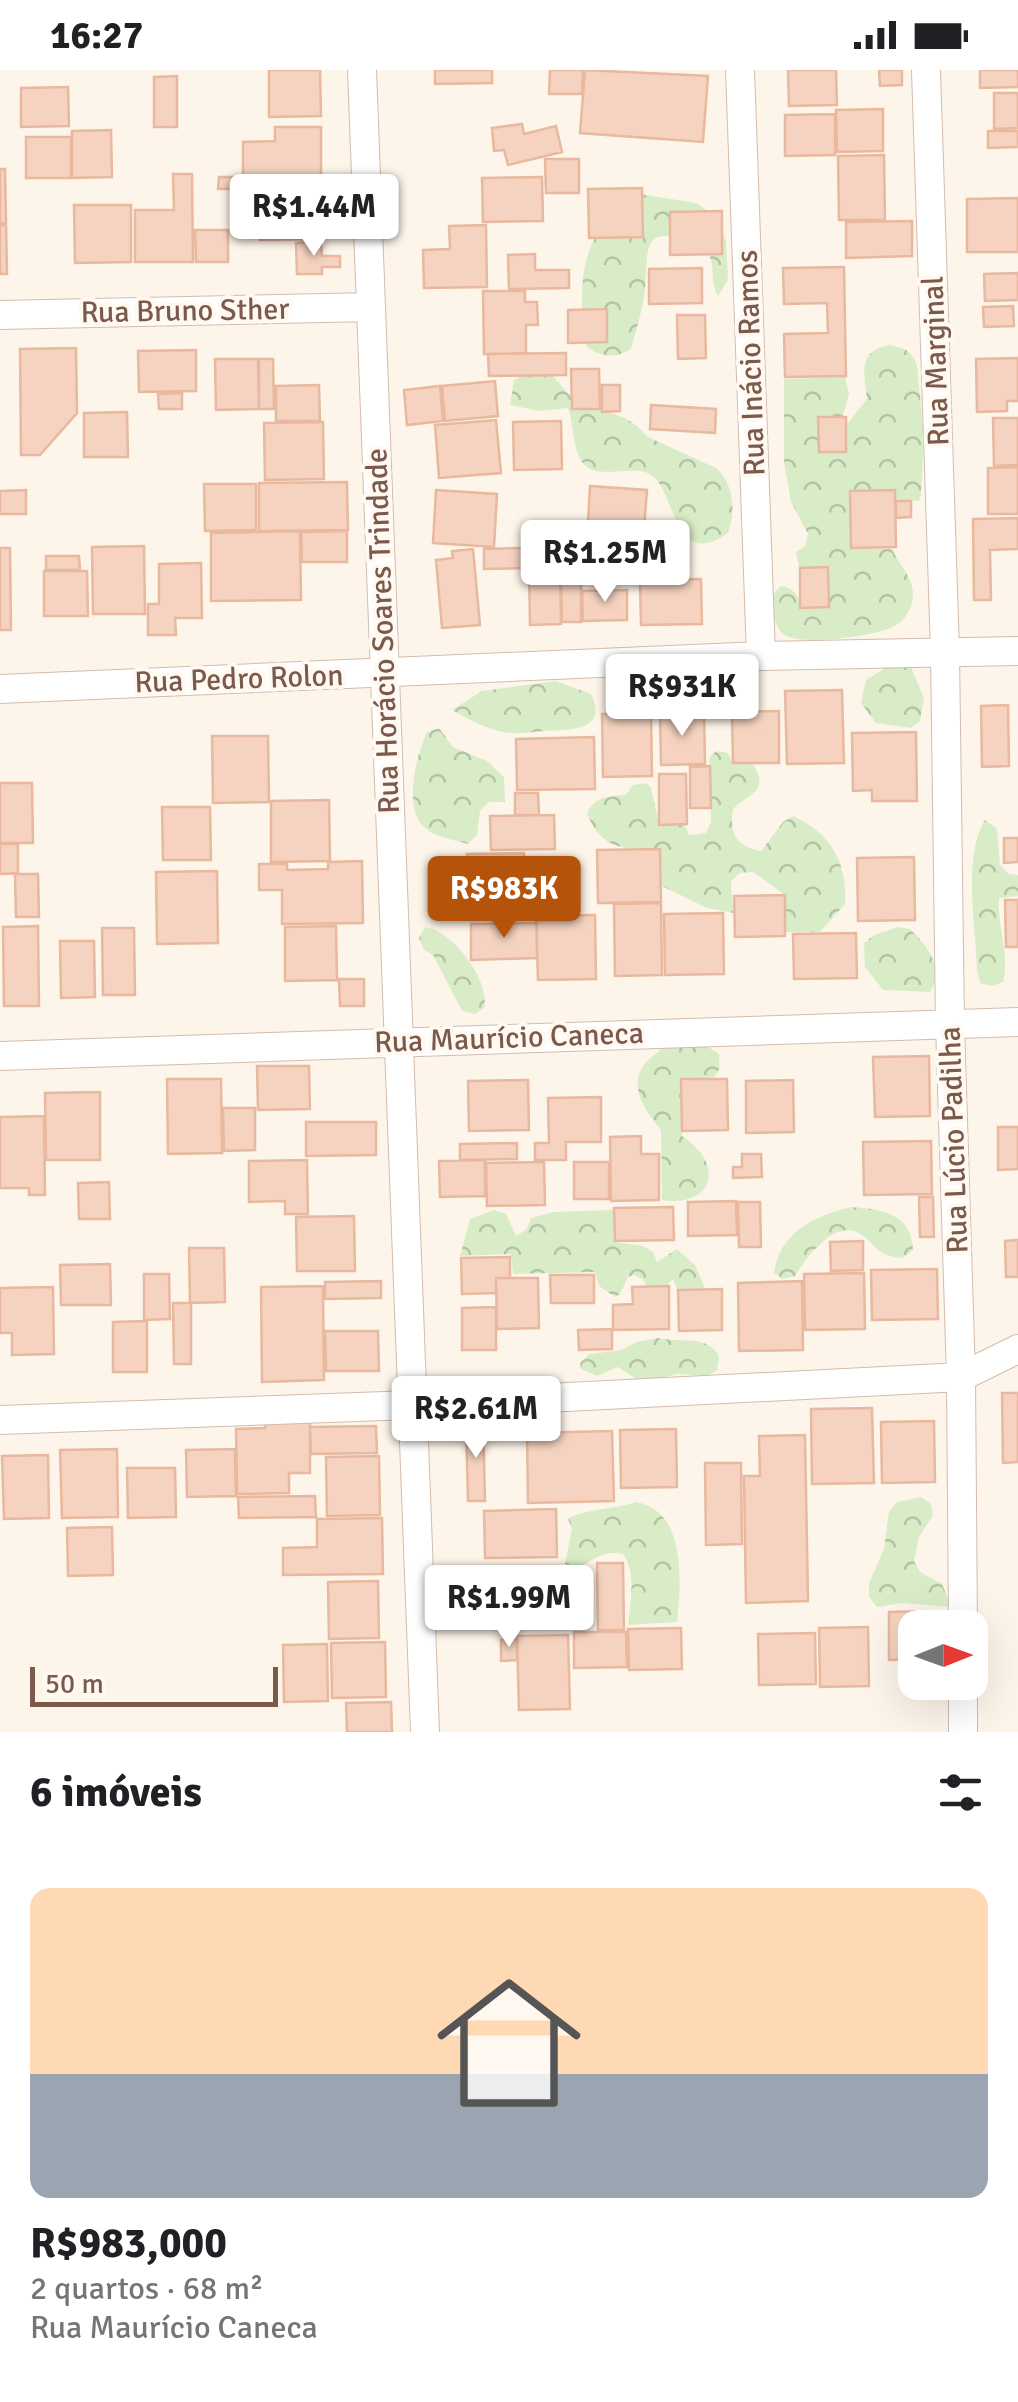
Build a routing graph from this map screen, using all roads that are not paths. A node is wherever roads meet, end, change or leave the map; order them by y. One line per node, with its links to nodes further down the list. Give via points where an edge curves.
1 (362, 70): 4 (street, Rua Horácio Soares Trindade)
2 (740, 70): 8 (street, Rua Inácio Ramos)
3 (926, 70): 6 (street, Rua Marginal)
4 (371, 307): 5 (street, Rua Bruno Sther); 9 (street, Rua Horácio Soares Trindade)
5 (0, 315)
6 (945, 652): 7 (street, Rua Pedro Rolon); 8 (street, Rua Pedro Rolon); 12 (street, Rua Lúcio Padilha)
7 (1018, 652)
8 (761, 656): 9 (street, Rua Pedro Rolon)
9 (385, 674): 10 (street, Rua Pedro Rolon); 13 (street, Rua Horácio Soares Trindade)
10 (0, 690)
11 (1018, 1022): 12 (street, Rua Maurício Caneca)
12 (950, 1024): 13 (street, Rua Maurício Caneca); 16 (street, Rua Lúcio Padilha)
13 (400, 1041): 14 (street, Rua Maurício Caneca); 17 (street, Rua Horácio Soares Trindade)
14 (0, 1056)
15 (1018, 1349): 16 (street)
16 (961, 1377): 17 (street); 19 (street, Rua Lúcio Padilha)
17 (412, 1405): 18 (street); 21 (street, Rua Horácio Soares Trindade)
18 (0, 1420)
19 (963, 1610)
20 (963, 1700): 22 (street)
21 (424, 1732)
22 (963, 1732)

